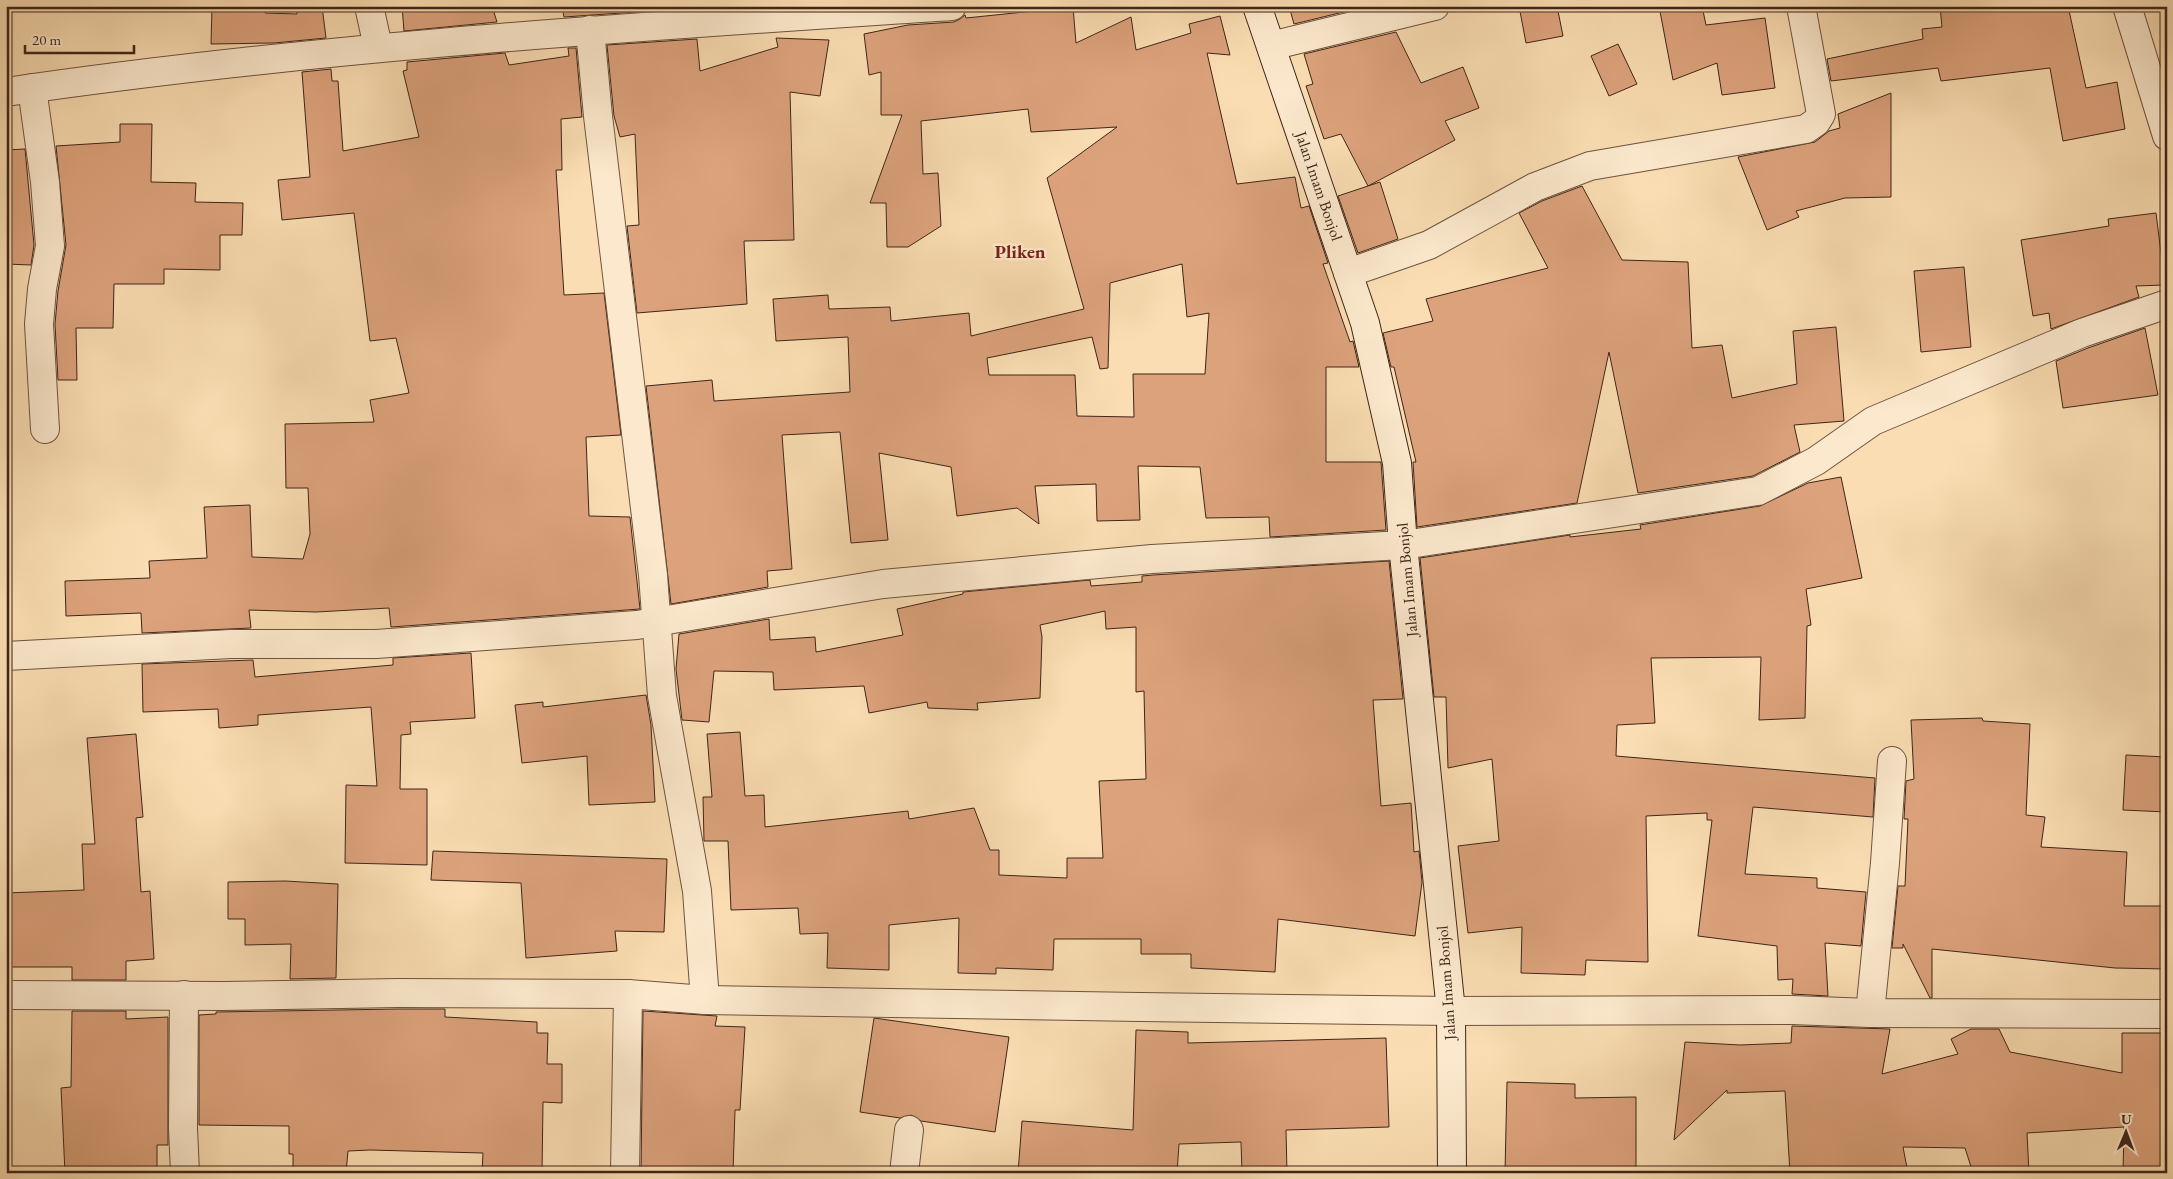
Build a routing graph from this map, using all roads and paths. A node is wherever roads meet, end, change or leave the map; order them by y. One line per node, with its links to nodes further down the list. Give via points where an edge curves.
1 (369, 6): 9 (street)
2 (952, 6): 7 (street)
3 (1257, 6): 8 (street, Jalan Imam Bonjol)
4 (1435, 6): 8 (street)
5 (1801, 6): 12 (street, via 1821,114 1806,128 1590,166 1535,187 1429,245)
6 (2127, 6): 11 (street)
7 (590, 30): 9 (street); 16 (street)
8 (1271, 46): 12 (street, Jalan Imam Bonjol)
9 (378, 47): 10 (street)
10 (19, 90): 14 (street, via 45,182 50,246 39,324)
11 (2167, 136)
12 (1348, 273): 15 (street, Jalan Imam Bonjol, via 1365,323 1397,463)
13 (2167, 304): 15 (street, via 2082,333 1873,421 1816,461 1758,491)
14 (45, 429)
15 (1403, 545): 16 (street, via 1152,559 883,584); 23 (street, Jalan Imam Bonjol)
16 (657, 622): 17 (street, via 376,644 230,644); 22 (street, via 662,696 697,891)
17 (6, 656)
18 (1892, 761): 24 (street)
19 (628, 994): 21 (street); 22 (street); 28 (street)
20 (6, 995): 21 (street)
21 (184, 995): 27 (street)
22 (705, 1000): 23 (street)
23 (1451, 1011): 24 (street, via 1792,1010); 30 (street, Jalan Imam Bonjol)
24 (1870, 1013): 25 (street)
25 (2167, 1014)
26 (908, 1130): 29 (street)
27 (185, 1173)
28 (625, 1173)
29 (904, 1173)
30 (1452, 1173)

